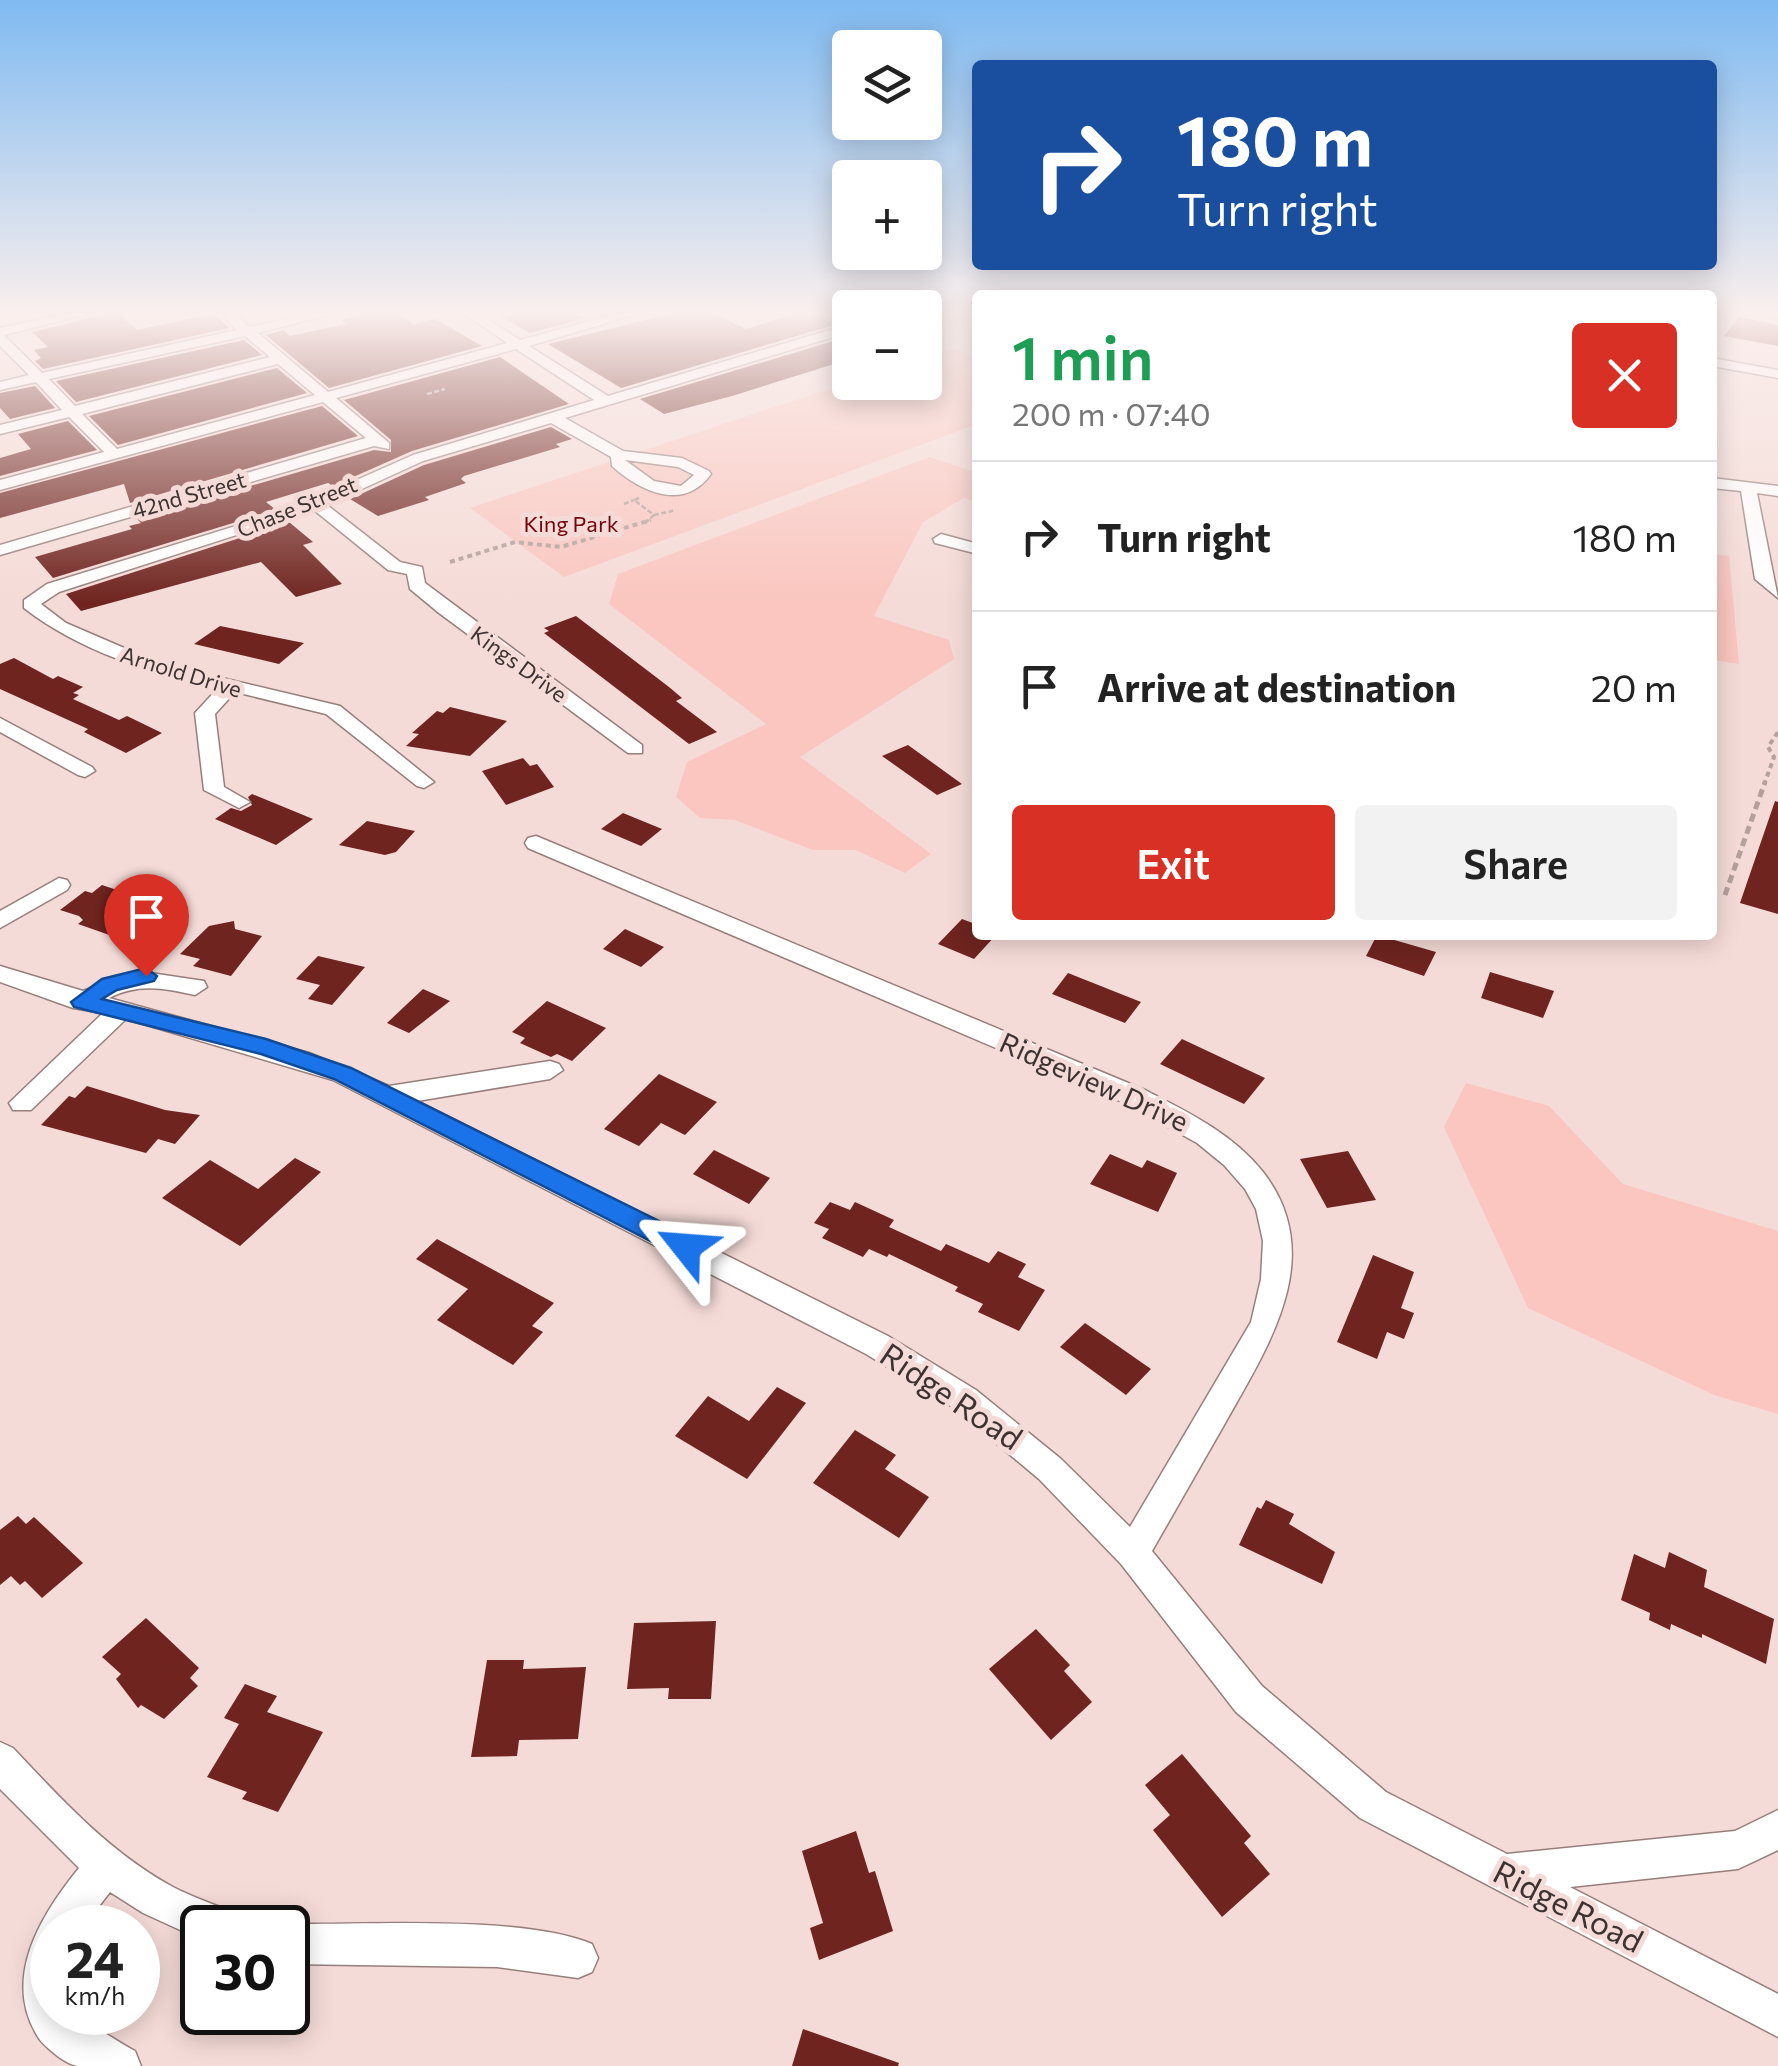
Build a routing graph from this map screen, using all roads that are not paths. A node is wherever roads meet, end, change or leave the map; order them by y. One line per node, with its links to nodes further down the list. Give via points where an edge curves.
1 (76, 410): 5 (street)
2 (275, 410): 9 (street)
3 (341, 410): 8 (street)
4 (574, 410): 6 (street, Chase Street)
5 (70, 412): 7 (street); 9 (street)
6 (552, 417): 10 (street); 11 (street, Chase Street)
7 (0, 430)
8 (377, 440): 11 (street); 19 (street, 42nd Street)
9 (114, 454): 13 (street)
10 (619, 455): 10 (street, via 617,463 658,490 690,487 702,474 682,464)
11 (404, 462): 16 (street, Chase Street)
12 (1717, 484): 14 (street)
13 (0, 485)
14 (1748, 488): 15 (street); 20 (street, via 1764,579)
15 (1778, 491)
16 (316, 504): 21 (street, Chase Street); 24 (street, Kings Drive, via 394,566 416,572 416,584 445,609)
17 (941, 539): 18 (street)
18 (972, 547)
19 (0, 550)
20 (1778, 592)
21 (32, 600): 22 (street, Arnold Drive, via 38,614 116,653)
22 (228, 688): 26 (street, Arnold Drive, via 346,717 360,736); 27 (street, via 205,713 208,764 214,790)
23 (0, 724): 25 (street)
24 (635, 750)
25 (86, 771)
26 (424, 782)
27 (240, 802)
28 (536, 844): 38 (street, Ridgeview Drive, via 1136,1097 1194,1126 1251,1174 1278,1236 1275,1292 1265,1324)
29 (59, 885): 30 (street)
30 (0, 920)
31 (0, 974): 33 (street, Ridge Road)
32 (195, 987): 33 (street, via 146,976 110,984)
33 (82, 1002): 34 (street, Ridge Road)
34 (119, 1012): 36 (street, Ridge Road, via 302,1059); 37 (street)
35 (550, 1070): 36 (street)
36 (388, 1096): 38 (street, Ridge Road, via 877,1346 966,1399 1050,1469)
37 (22, 1103)
38 (1133, 1553): 42 (street, Ridge Road, via 1249,1698 1313,1756 1373,1805)
39 (0, 1761): 41 (street, via 78,1846)
40 (1778, 1828): 42 (street, via 1738,1850)
41 (106, 1866): 43 (street); 44 (street)
42 (1504, 1874): 47 (street, Ridge Road)
43 (75, 1905)
44 (180, 1908)
45 (310, 1944): 46 (street, via 496,1947)
46 (578, 1958)
47 (1778, 2016)
48 (63, 2035): 49 (street)
49 (120, 2066)

